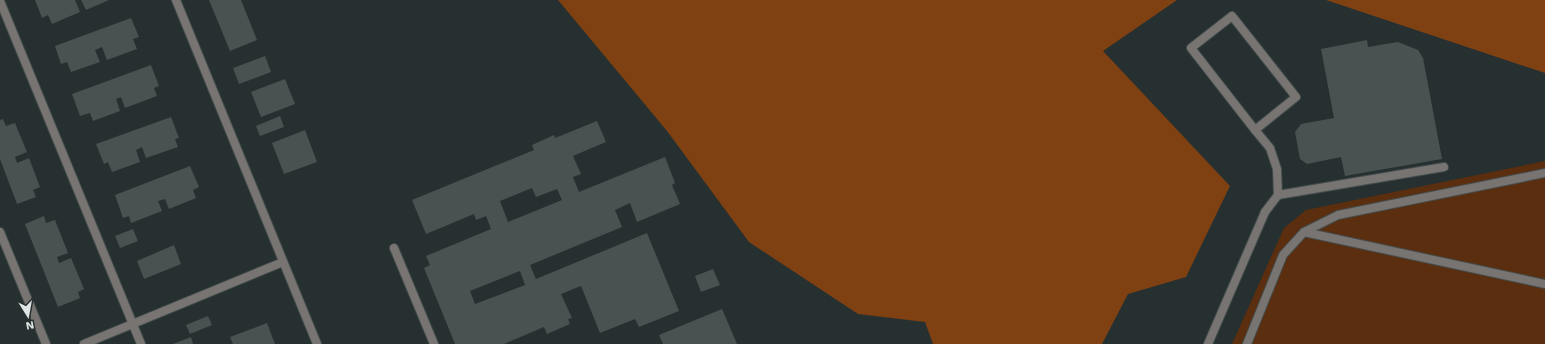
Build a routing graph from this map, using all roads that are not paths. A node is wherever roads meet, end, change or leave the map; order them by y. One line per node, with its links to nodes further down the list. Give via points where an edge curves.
1 (0, 0): 12 (street)
2 (176, 0): 10 (street)
3 (1255, 130): 3 (street, via 1191,48 1232,16 1296,97); 6 (street, via 1270,148 1277,169)
4 (1444, 167): 6 (street)
5 (1545, 173): 8 (street, via 1338,216)
6 (1278, 195): 18 (street, via 1265,212)
7 (0, 232): 13 (street)
8 (1304, 232): 11 (street); 19 (street, via 1283,255)
9 (394, 248): 17 (street)
10 (283, 262): 12 (street); 16 (street)
11 (1545, 284)
12 (132, 324): 14 (street); 15 (street)
13 (46, 344)
14 (84, 344)
15 (141, 344)
16 (318, 344)
17 (434, 344)
18 (1208, 344)
19 (1246, 344)

